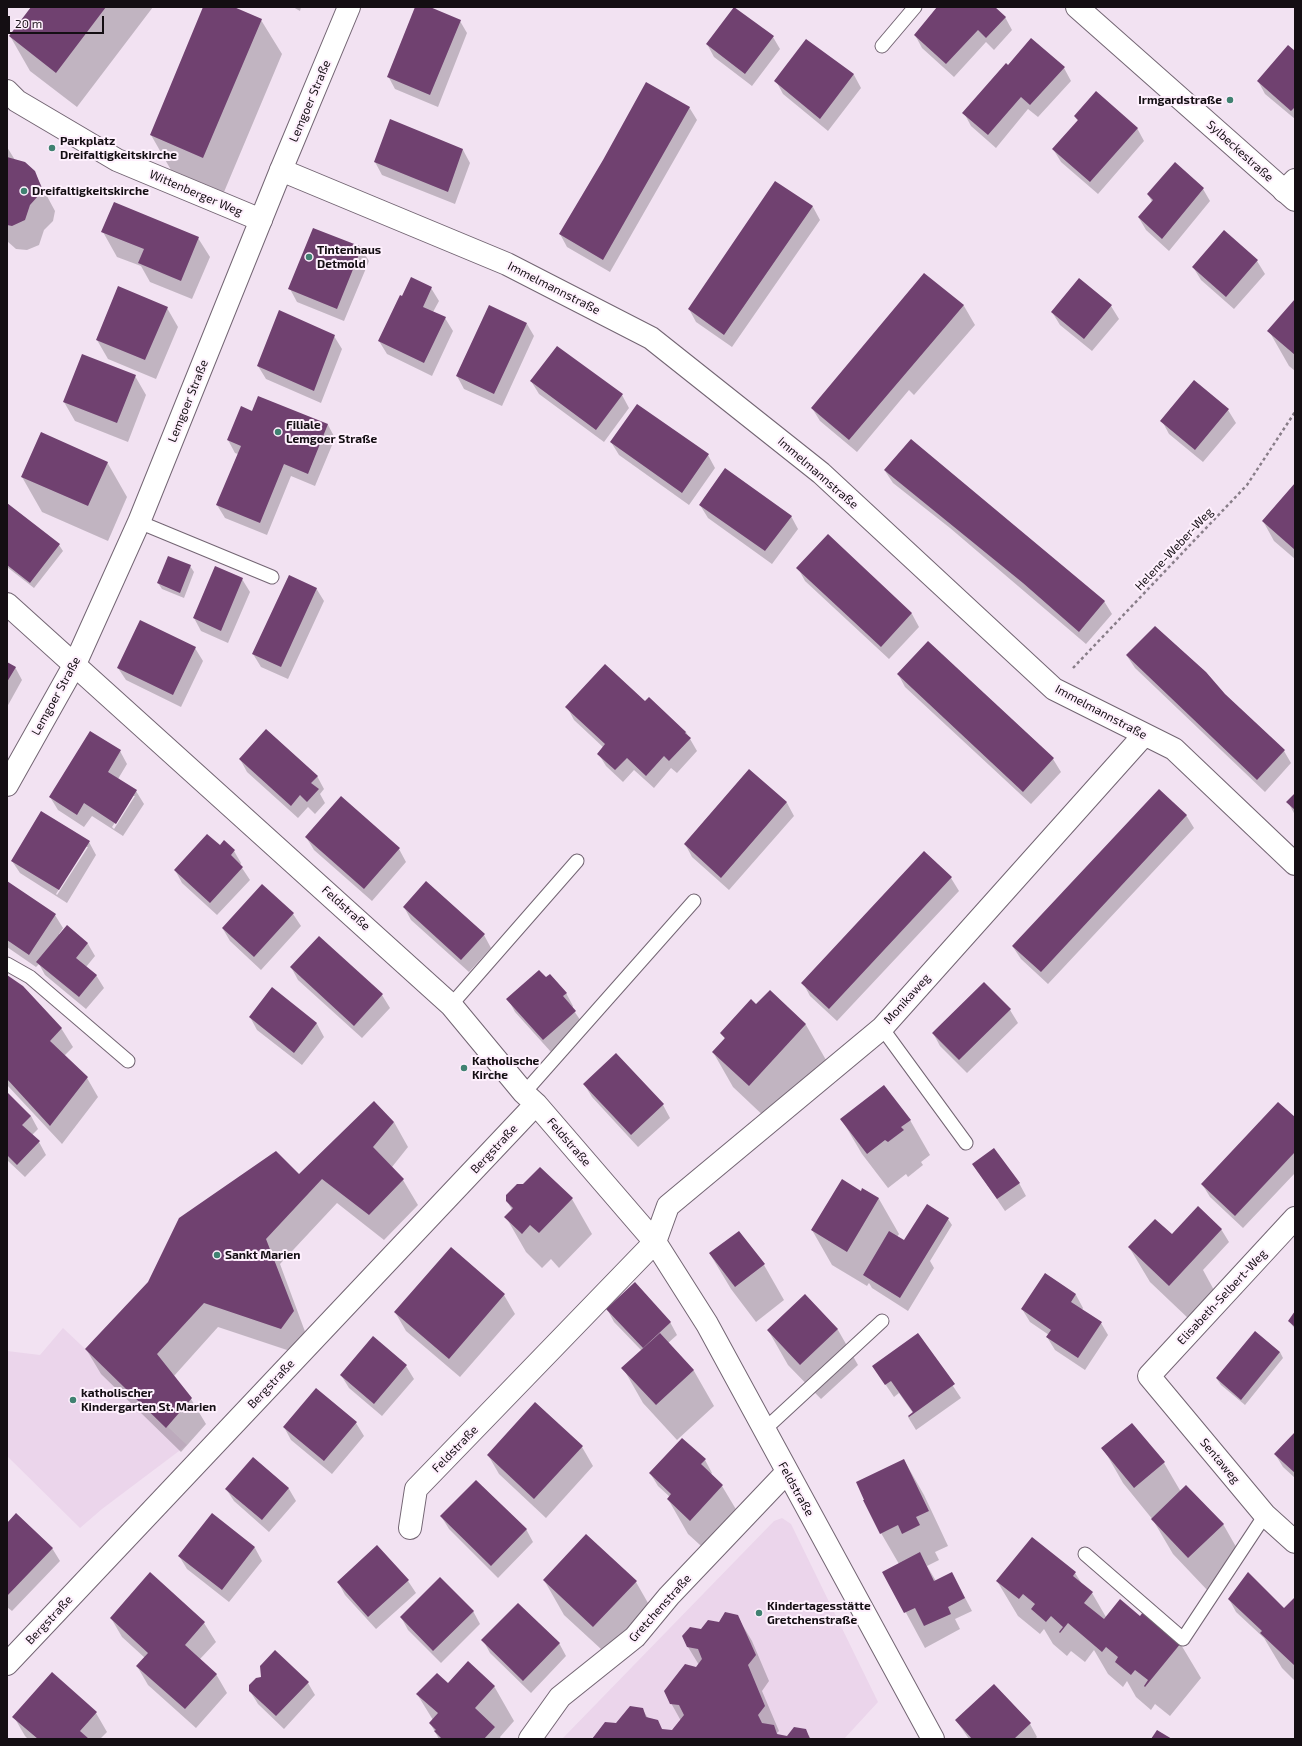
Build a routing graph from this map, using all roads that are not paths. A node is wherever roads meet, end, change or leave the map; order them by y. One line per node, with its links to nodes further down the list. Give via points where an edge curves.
1 (349, 7): 6 (street, Lemgoer Straße)
2 (915, 7): 4 (lane)
3 (1077, 7): 7 (street, Sylbeckestraße)
4 (882, 46)
5 (7, 91): 8 (street, Wittenberger Weg, via 17,101 117,160)
6 (281, 170): 8 (street, Lemgoer Straße); 13 (street, Immelmannstraße, via 507,264 651,338 821,473 1054,689)
7 (1291, 190)
8 (261, 220): 9 (street, Lemgoer Straße)
9 (139, 522): 10 (lane); 12 (street, Lemgoer Straße)
10 (272, 577)
11 (7, 604): 12 (street, Feldstraße)
12 (75, 664): 14 (street, Lemgoer Straße); 19 (street, Feldstraße)
13 (1144, 735): 16 (street, Immelmannstraße, via 1174,749); 20 (street, Monikaweg)
14 (7, 785)
15 (577, 861): 19 (lane)
16 (1295, 864)
17 (694, 901): 22 (lane)
18 (7, 964): 21 (lane, via 30,977)
19 (451, 1005): 22 (street, Feldstraße)
20 (882, 1028): 23 (lane); 25 (street, Monikaweg, via 668,1206)
21 (128, 1061)
22 (530, 1099): 25 (street, Feldstraße); 34 (street, Bergstraße)
23 (966, 1143)
24 (1295, 1218): 27 (street, Elisabeth-Selbert-Weg)
25 (656, 1242): 28 (street, Feldstraße, via 707,1324); 31 (street, Feldstraße, via 416,1489)
26 (882, 1321): 28 (lane)
27 (1149, 1376): 30 (street, Sentaweg)
28 (764, 1430): 29 (street, Feldstraße)
29 (787, 1472): 35 (street, Gretchenstraße, via 669,1596 635,1637 560,1697); 36 (street, Feldstraße)
30 (1264, 1515): 32 (street, Sentaweg); 33 (lane, via 1183,1639)
31 (410, 1528)
32 (1295, 1542)
33 (1084, 1554)
34 (7, 1664)
35 (530, 1739)
36 (933, 1739)

